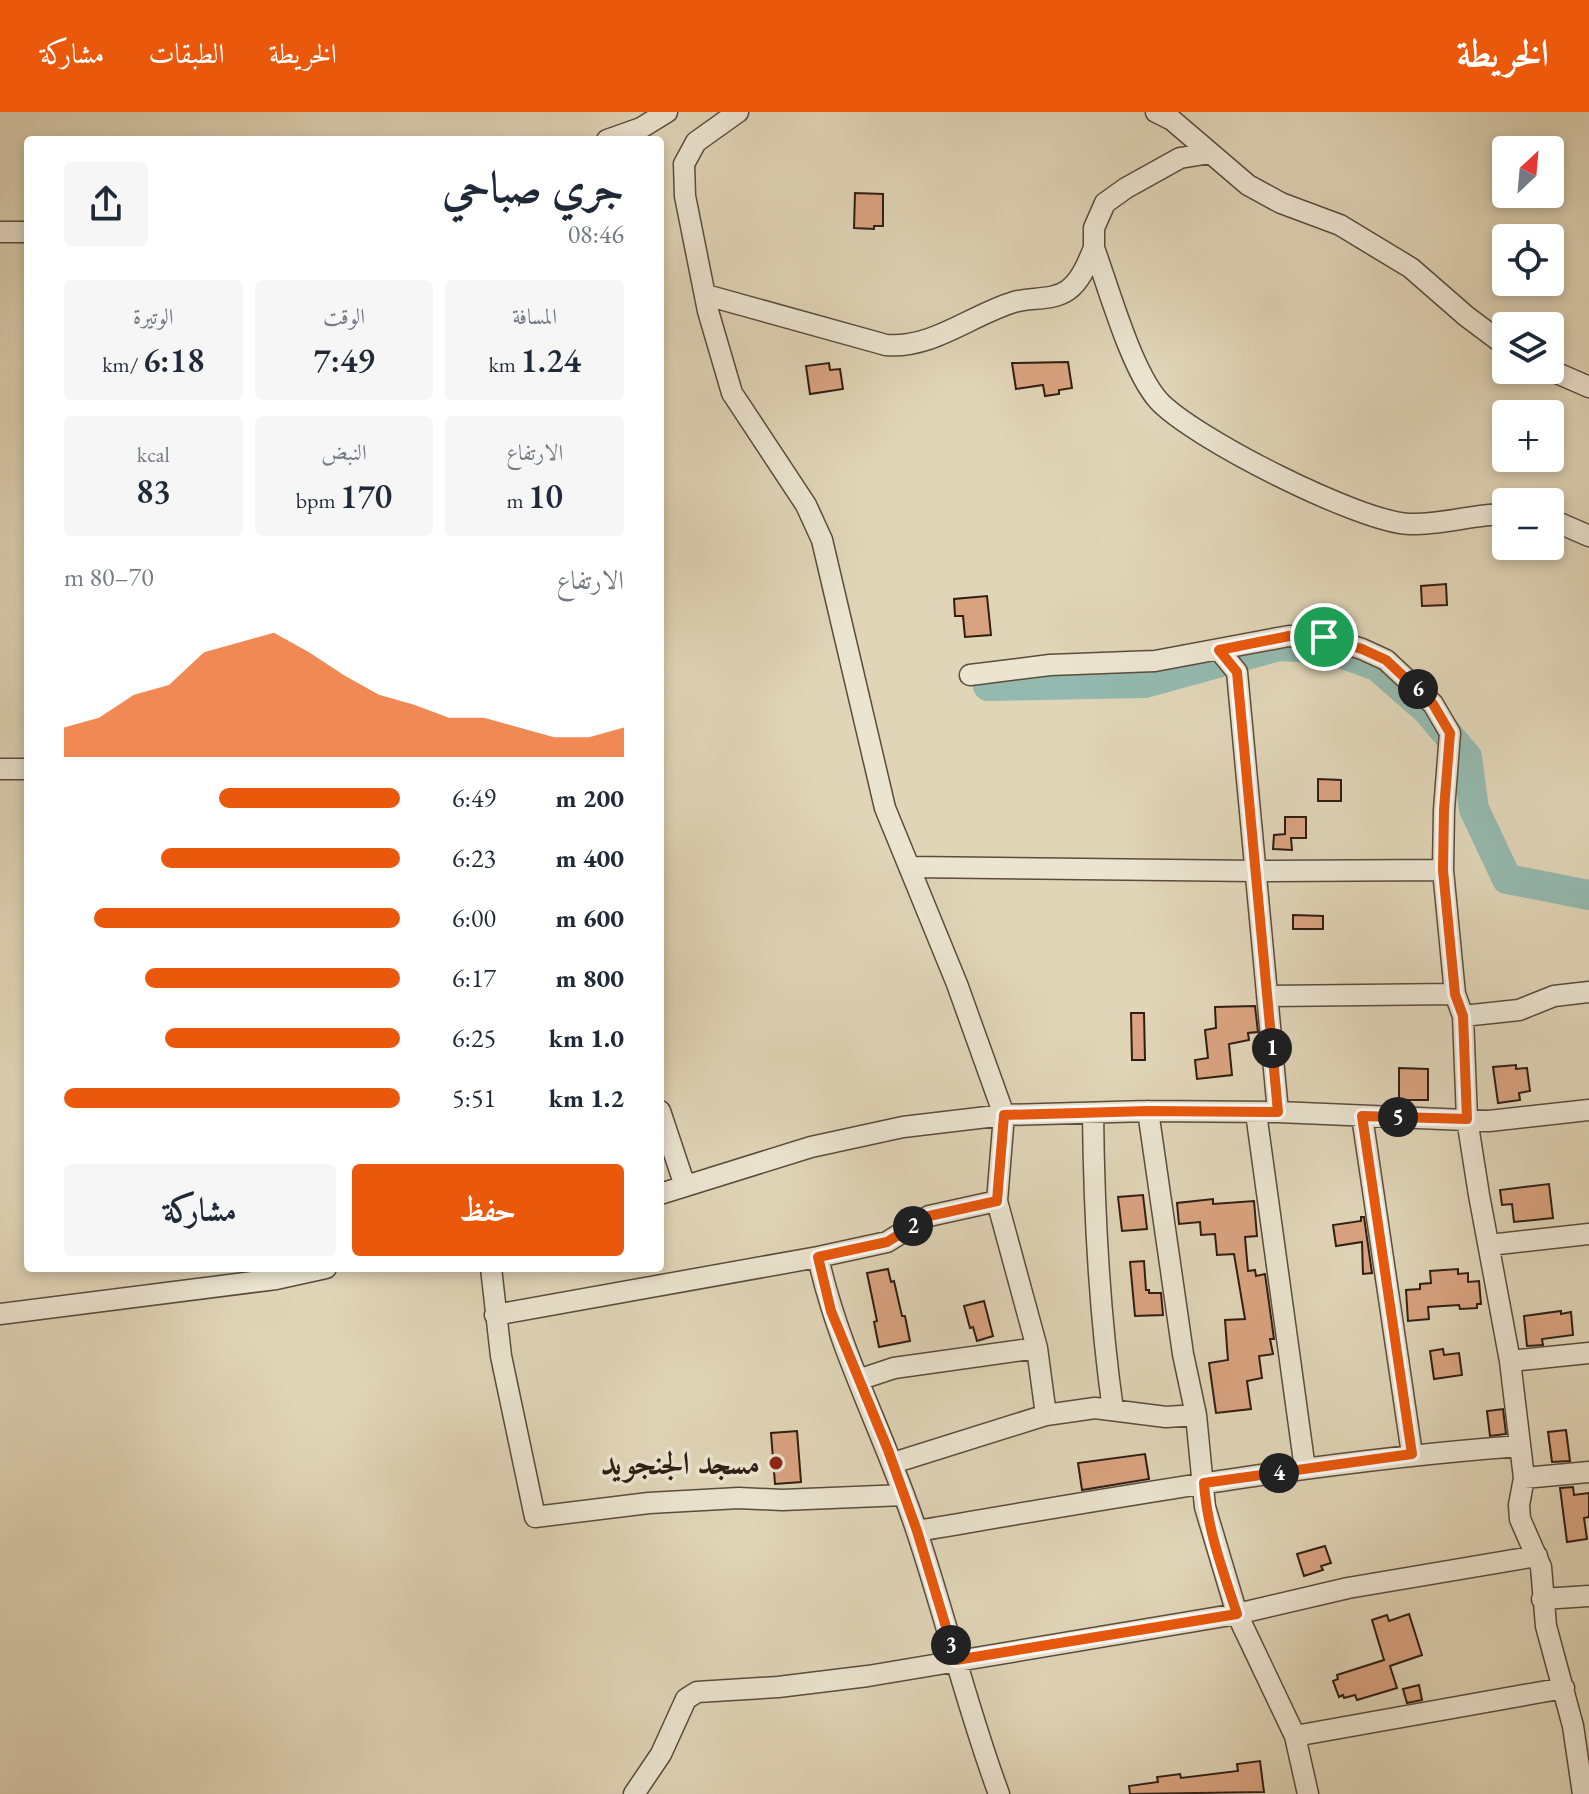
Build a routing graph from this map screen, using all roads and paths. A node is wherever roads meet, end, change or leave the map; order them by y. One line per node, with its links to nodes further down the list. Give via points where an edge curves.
1 (667, 112): 4 (street)
2 (738, 112): 9 (street, via 696,142 684,164 685,196)
3 (1156, 112): 5 (street)
4 (618, 136)
5 (1210, 153): 8 (street, via 1180,158 1105,203 1094,228); 10 (street, via 1248,185 1340,225 1411,268)
6 (0, 232): 7 (street)
7 (24, 232)
8 (1094, 248): 9 (street, via 1071,289 1016,302 900,346); 13 (street, via 1147,383 1160,402 1197,429 1371,517 1409,524)
9 (706, 295): 20 (street, via 732,393 806,505 822,540 885,808)
10 (1492, 336)
11 (1564, 376): 12 (street)
12 (1589, 387)
13 (1492, 515)
14 (1564, 525): 15 (street)
15 (1589, 536)
16 (1219, 650): 17 (street, via 1155,661); 21 (street, via 1289,636 1324,637 1386,660 1408,679 1433,704 1450,733); 22 (street, via 1237,672)
17 (970, 675)
18 (0, 769): 19 (street)
19 (24, 769)
20 (911, 867): 22 (street); 32 (street)
21 (1443, 870): 22 (street); 24 (street)
22 (1255, 871): 25 (street)
23 (1589, 992): 26 (street, via 1554,996 1519,1010)
24 (1455, 994): 25 (street); 26 (street)
25 (1267, 996): 29 (street)
26 (1463, 1016): 34 (street)
27 (1589, 1110): 34 (street, via 1510,1120)
28 (1148, 1111): 30 (street); 31 (street); 52 (street)
29 (1278, 1112): 31 (street); 33 (street)
30 (1093, 1113): 32 (street); 50 (street, via 1094,1215)
31 (1256, 1113): 56 (street)
32 (1004, 1115): 36 (street, via 903,1127 811,1147); 38 (street)
33 (1362, 1116): 34 (street); 54 (street)
34 (1467, 1119): 40 (street)
35 (664, 1123): 36 (street)
36 (685, 1186): 37 (street)
37 (664, 1193)
38 (997, 1201): 41 (street, via 929,1216 887,1242); 46 (street)
39 (1589, 1234): 40 (street)
40 (1489, 1245): 48 (street)
41 (818, 1257): 45 (street); 49 (street)
42 (308, 1272): 44 (street)
43 (491, 1272): 45 (street)
44 (0, 1314)
45 (495, 1315): 60 (street, via 535,1517 649,1503)
46 (1037, 1348): 49 (street, via 894,1368); 51 (street)
47 (1589, 1353): 48 (street)
48 (1510, 1361): 53 (street)
49 (858, 1380): 55 (street)
50 (1113, 1410): 51 (street, via 1084,1408); 52 (street)
51 (1046, 1415): 55 (street)
52 (1196, 1415): 59 (street)
53 (1520, 1446): 54 (street); 58 (street)
54 (1412, 1454): 56 (street)
55 (893, 1463): 60 (street)
56 (1305, 1469): 59 (street)
57 (1589, 1472): 58 (street)
58 (1524, 1478): 62 (street, via 1520,1519)
59 (1204, 1483): 61 (street); 65 (street, via 1212,1537)
60 (904, 1495): 61 (street)
61 (917, 1531): 66 (street)
62 (1537, 1556): 64 (street); 65 (street, via 1348,1588)
63 (1589, 1596): 64 (street)
64 (1542, 1599): 67 (street)
65 (1237, 1614): 66 (street); 69 (street)
66 (956, 1660): 70 (street, via 868,1676 689,1695 661,1754); 71 (street)
67 (1564, 1688): 68 (street); 69 (street)
68 (1581, 1726): 73 (street)
69 (1295, 1736): 72 (street)
70 (634, 1794)
71 (999, 1794)
72 (1308, 1794)
73 (1583, 1794)

